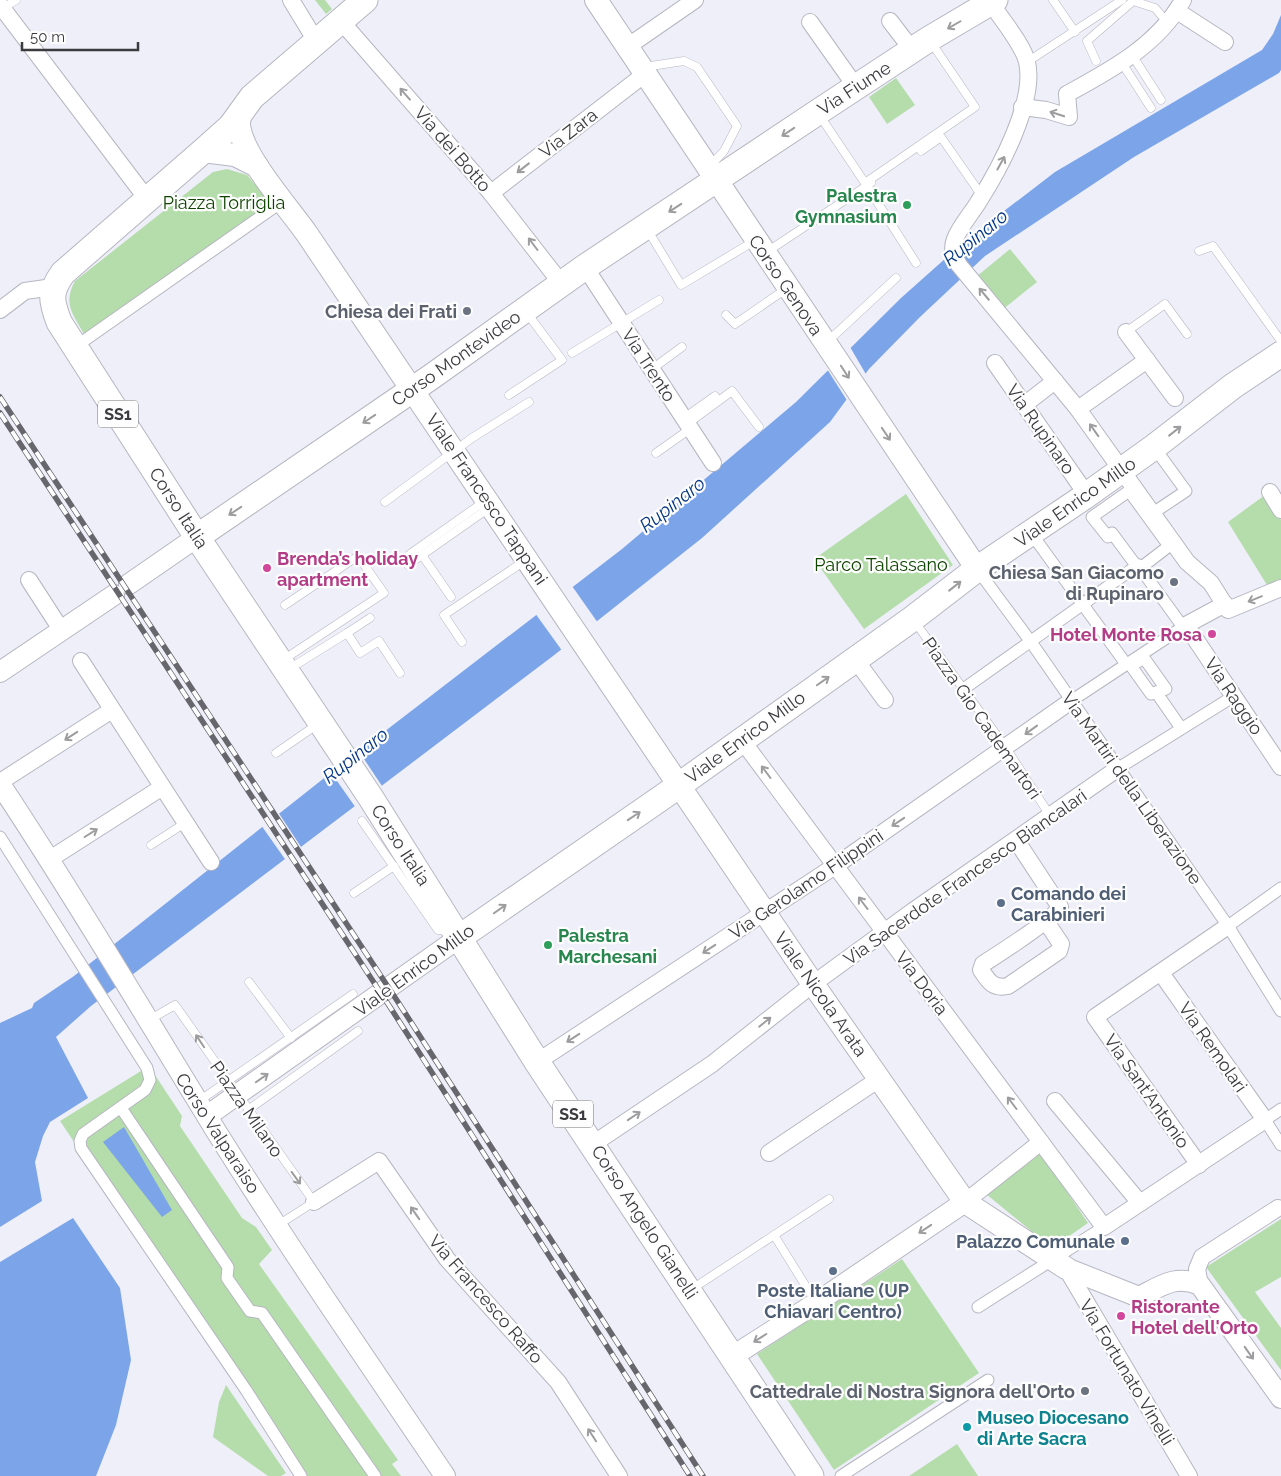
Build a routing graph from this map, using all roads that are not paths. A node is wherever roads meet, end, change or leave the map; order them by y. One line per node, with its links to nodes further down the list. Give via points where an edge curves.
1 (291, 0): 14 (street)
2 (364, 0): 10 (main road)
3 (596, 0): 17 (main road, Corso Genova)
4 (695, 0): 17 (street)
5 (1053, 0): 13 (lane)
6 (1122, 0): 13 (lane)
7 (993, 2): 16 (main road, Via Fiume, one-way to 16); 20 (street)
8 (6, 4): 33 (street)
9 (1176, 11): 15 (street); 18 (street); 19 (lane, via 1133,1 1087,41)
10 (340, 20): 14 (main road); 32 (street, Via dei Botto, one-way to 10)
11 (890, 21): 16 (street)
12 (810, 22): 22 (street)
13 (1075, 32): 20 (lane)
14 (316, 41): 27 (main road)
15 (1225, 42)
16 (921, 45): 22 (main road, Via Fiume); 26 (lane, via 976,107 865,183)
17 (627, 47): 21 (main road, Corso Genova)
18 (1127, 59): 23 (lane); 24 (street, one-way to 24, via 1067,94 1069,117); 25 (lane)
19 (1096, 61)
20 (1027, 62): 24 (street, via 1027,85)
21 (643, 71): 30 (main road, Corso Genova); 30 (lane, via 666,62 684,61 697,67 737,126); 32 (street, Via Zara, one-way to 32)
22 (856, 87): 26 (main road, Via Fiume)
23 (1161, 100)
24 (1022, 107): 34 (street, one-way to 24, via 1015,138)
25 (1151, 108)
26 (818, 112): 30 (main road, Via Fiume, one-way to 30)
27 (236, 117): 28 (main road); 29 (main road, Viale Francesco Tappani)
28 (203, 151): 29 (main road, Viale Francesco Tappani, via 236,155); 33 (main road)
29 (257, 166): 35 (main road, Viale Francesco Tappani)
30 (712, 175): 36 (main road, Corso Montevideo, one-way to 36); 37 (main road, Corso Genova)
31 (867, 186): 34 (lane, via 941,137); 37 (lane); 39 (lane)
32 (491, 193): 42 (street, Via dei Botto, one-way to 32)
33 (151, 196): 43 (main road, via 63,273)
34 (982, 196): 61 (street, one-way to 34, via 959,265 952,251 955,239)
35 (283, 201): 53 (street); 62 (main road, Viale Francesco Tappani)
36 (646, 228): 37 (lane, via 681,285); 40 (main road, Corso Montevideo)
37 (755, 250): 44 (main road, Corso Genova)
38 (1199, 251): 52 (lane, via 1212,246)
39 (916, 263)
40 (585, 267): 42 (main road, Corso Montevideo); 49 (street, Via Trento)
41 (896, 278): 55 (lane)
42 (562, 283): 47 (main road, Corso Montevideo)
43 (53, 287): 46 (street, via 26,291); 53 (main road, Corso Italia / SS1, via 52,304)
44 (787, 288): 48 (lane, via 735,324); 55 (main road, Corso Genova)
45 (659, 300): 49 (lane)
46 (0, 310)
47 (525, 310): 62 (main road, Corso Montevideo); 63 (lane, via 562,360)
48 (726, 315)
49 (621, 323): 56 (lane); 60 (street, Via Trento)
50 (1126, 332): 51 (lane, via 1165,304); 58 (street)
51 (1187, 334)
52 (1281, 341)
53 (75, 347): 83 (main road, Corso Italia / SS1)
54 (682, 347): 60 (lane)
55 (828, 347): 89 (main road, Corso Genova, one-way to 89)
56 (572, 353)
57 (1281, 354): 71 (main road, Viale Enrico Millo, one-way to 57, via 1233,386)
58 (1147, 360): 65 (street); 68 (street)
59 (995, 363): 67 (street, Via Rupinaro)
60 (652, 369): 69 (street, Via Trento)
61 (1055, 381): 67 (street); 68 (street)
62 (413, 389): 72 (main road, Viale Francesco Tappani); 83 (main road, Corso Montevideo, one-way to 83)
63 (509, 395)
64 (715, 396): 69 (lane)
65 (1175, 398)
66 (529, 402): 72 (lane)
67 (1024, 404): 77 (street, Via Rupinaro)
68 (1078, 409): 75 (street, one-way to 68)
69 (687, 423): 70 (lane, via 732,391); 73 (lane); 74 (street, Via Trento)
70 (759, 426)
71 (1154, 447): 75 (main road, Viale Enrico Millo); 81 (street, via 1186,490)
72 (454, 452): 78 (lane); 79 (main road, Viale Francesco Tappani)
73 (656, 452)
74 (713, 463)
75 (1122, 470): 77 (main road, Viale Enrico Millo); 81 (street)
76 (1270, 492): 80 (street)
77 (1087, 495): 82 (main road, Viale Enrico Millo)
78 (385, 502)
79 (489, 503): 84 (lane); 85 (lane); 86 (main road, Viale Francesco Tappani)
80 (1281, 510)
81 (1153, 513): 95 (street, via 1187,562 1212,584)
82 (1031, 533): 89 (main road, Viale Enrico Millo); 94 (street)
83 (197, 537): 99 (street); 106 (main road, Corso Italia / SS1)
84 (410, 554)
85 (422, 555): 87 (lane); 92 (lane)
86 (528, 559): 101 (lane, via 444,615); 122 (main road, Viale Francesco Tappani)
87 (408, 565)
88 (1138, 565): 88 (street, via 1143,566 1169,546 1129,491 1092,517 1108,537 1112,534); 94 (street); 98 (street)
89 (977, 569): 97 (main road, Viale Enrico Millo, one-way to 89); 102 (street, Via Martiri della Liberazione)
90 (28, 580): 99 (street)
91 (1281, 588): 95 (street, one-way to 95)
92 (451, 597)
93 (285, 605): 106 (lane, via 358,556 384,593)
94 (1083, 606): 102 (street); 105 (street)
95 (1226, 607): 98 (street)
96 (370, 618): 100 (lane)
97 (912, 619): 103 (main road, Viale Enrico Millo); 109 (lane, Piazza Gio Cademartori)
98 (1184, 626): 105 (street); 110 (street, Via Raggio)
99 (62, 631): 107 (street)
100 (347, 633): 106 (lane); 108 (lane, via 360,653 379,641)
101 (462, 642)
102 (1031, 642): 109 (street); 112 (street, Via Martiri della Liberazione)
103 (855, 659): 111 (street); 116 (main road, Viale Enrico Millo, one-way to 103)
104 (80, 661): 113 (street)
105 (1132, 661): 112 (street); 115 (street, via 1144,658 1166,689 1156,692)
106 (285, 665): 114 (main road, Corso Italia / SS1)
107 (0, 672)
108 (400, 673)
109 (962, 690): 117 (lane, Piazza Gio Cademartori)
110 (1234, 696): 115 (street); 119 (street, Via Raggio)
111 (885, 700)
112 (1071, 701): 117 (street, Via Gerolamo Filippini, one-way to 117); 120 (street, Via Martiri della Liberazione)
113 (112, 710): 121 (street, one-way to 121); 123 (street)
114 (321, 722): 118 (lane); 140 (main road, Corso Italia / SS1)
115 (1182, 728): 120 (street)
116 (741, 739): 122 (main road, Viale Enrico Millo); 133 (street, Via Doria, one-way to 116)
117 (1006, 748): 124 (lane, Piazza Gio Cademartori); 133 (street, Via Gerolamo Filippini, one-way to 133)
118 (276, 753)
119 (1281, 767)
120 (1117, 770): 124 (street, Via Sacerdote Francesco Biancalari); 138 (street, Via Martiri della Liberazione)
121 (0, 783): 130 (street, Corso Valparaiso)
122 (679, 784): 136 (main road, Viale Nicola Arata); 140 (main road, Viale Enrico Millo, one-way to 122)
123 (161, 788): 126 (street); 130 (street, one-way to 123)
124 (1051, 817): 128 (street, Via Sacerdote Francesco Biancalari)
125 (362, 821): 132 (lane, Corso Italia)
126 (185, 823): 129 (lane); 131 (street)
127 (0, 836): 153 (street, via 147,1068 150,1080 145,1090)
128 (1016, 840): 137 (street, via 1059,903 1058,911); 139 (street, Via Sacerdote Francesco Biancalari)
129 (151, 845)
130 (50, 859): 146 (street, Corso Valparaiso)
131 (211, 862)
132 (394, 866): 135 (lane, Corso Italia); 140 (lane, Corso Italia, via 438,930)
133 (835, 866): 136 (street, Via Gerolamo Filippini); 139 (street, Via Doria, one-way to 133)
134 (1281, 888): 138 (street)
135 (354, 893)
136 (764, 913): 143 (main road, Viale Nicola Arata); 149 (street, Via Gerolamo Filippini, one-way to 149)
137 (1045, 920): 137 (street, via 984,964 981,970 991,984 998,988 1008,986 1059,950 1061,944)
138 (1228, 926): 141 (street); 145 (street, Via Martiri della Liberazione)
139 (885, 932): 143 (street, Via Sacerdote Francesco Biancalari); 157 (street, Via Doria, one-way to 139)
140 (459, 934): 149 (main road, Corso Angelo Gianelli / SS1); 151 (street, Viale Enrico Millo, one-way to 140)
141 (1161, 974): 156 (street, Via Remolari); 161 (street, Via Sant'Antonio, via 1095,1017)
142 (249, 982): 148 (lane)
143 (812, 984): 150 (main road, Viale Nicola Arata); 158 (street, Via Sacerdote Francesco Biancalari, one-way to 143, via 712,1064)
144 (353, 994): 148 (lane, Viale Enrico Millo)
145 (1281, 1011)
146 (147, 1021): 151 (lane, Piazza Milano, one-way to 146, via 175,1005); 154 (street, Corso Valparaiso)
147 (358, 1031): 151 (lane, Viale Enrico Millo)
148 (290, 1038): 151 (lane, Viale Enrico Millo)
149 (537, 1062): 158 (main road, Corso Angelo Gianelli / SS1)
150 (879, 1079): 160 (street); 164 (main road, Viale Nicola Arata)
151 (238, 1096): 154 (street, Viale Enrico Millo); 163 (lane, Piazza Milano, one-way to 163)
152 (1055, 1101): 165 (street)
153 (120, 1108): 178 (street, via 84,1134 81,1148); 179 (street, via 228,1267 227,1278 250,1311 262,1313)
154 (203, 1109): 167 (street, Corso Valparaiso)
155 (1281, 1109): 156 (street)
156 (1264, 1120): 159 (street); 161 (street)
157 (1041, 1142): 164 (street); 168 (street, Via Doria)
158 (593, 1144): 172 (main road, Corso Angelo Gianelli / SS1)
159 (1281, 1145)
160 (769, 1153)
161 (1199, 1165): 165 (street)
162 (829, 1199): 169 (lane)
163 (314, 1202): 167 (lane); 181 (street, Via Francesco Raffo, one-way to 163, via 558,1382 447,1259 379,1161)
164 (965, 1202): 170 (main road); 173 (street, one-way to 173)
165 (1140, 1203): 168 (street)
166 (1279, 1207): 171 (street, via 1202,1257 1197,1269)
167 (277, 1226): 180 (street, Corso Valparaiso)
168 (1104, 1227): 170 (street)
169 (774, 1235): 172 (lane); 173 (lane)
170 (1059, 1265): 171 (street, via 1138,1297 1172,1281 1187,1279); 174 (street); 184 (street, Via Fortunato Vinelli)
171 (1200, 1285): 177 (street, one-way to 177)
172 (690, 1290): 175 (main road, Corso Angelo Gianelli / SS1)
173 (816, 1303): 175 (street, one-way to 175)
174 (978, 1307)
175 (733, 1356): 182 (main road, SS1)
176 (988, 1380): 183 (street)
177 (1281, 1398)
178 (301, 1476)
179 (375, 1476)
180 (445, 1476)
181 (619, 1476)
182 (811, 1476)
183 (841, 1476)
184 (1189, 1476)

